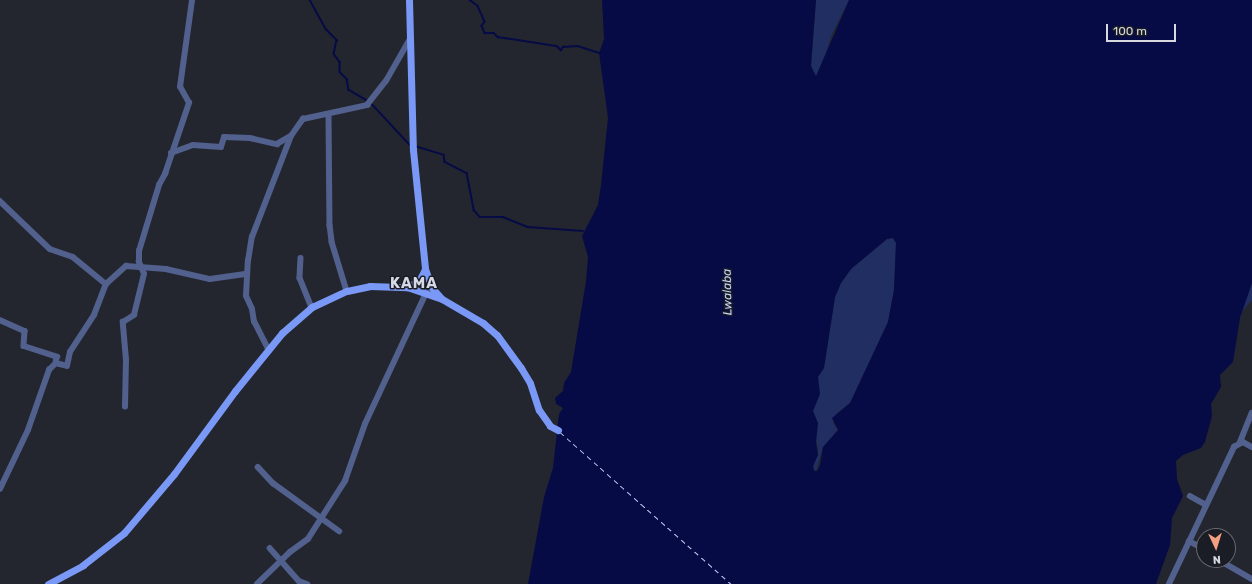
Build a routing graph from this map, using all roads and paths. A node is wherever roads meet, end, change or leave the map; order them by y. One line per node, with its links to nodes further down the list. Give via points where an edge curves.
1 (192, 0): 6 (street, via 180,86 189,103)
2 (409, 0): 3 (main road)
3 (411, 38): 4 (street, via 386,81 367,105); 10 (main road, via 413,146)
4 (329, 114): 5 (street, via 303,119); 14 (street, via 330,225 332,242)
5 (291, 136): 6 (street, via 277,144 250,138 224,138 221,147 193,145); 11 (street, via 252,237)
6 (171, 153): 9 (street, via 139,251)
7 (0, 201): 12 (street, via 50,249 73,257)
8 (301, 258): 17 (street, via 300,278)
9 (141, 265): 11 (street, via 210,279); 12 (street, via 121,268); 21 (street, via 144,274 134,315 123,322 126,360)
10 (425, 269): 13 (main road, via 420,280); 16 (main road, via 432,288)
11 (247, 274): 19 (street, via 246,296 254,322)
12 (106, 284): 20 (street, via 94,315 70,352 68,365)
13 (407, 287): 14 (main road, via 370,286); 15 (main road)
14 (347, 290): 17 (main road)
15 (426, 293): 16 (main road); 30 (street, via 365,424 346,480)
16 (442, 299): 23 (main road, via 483,323 497,335 530,383 539,410 550,426)
17 (312, 307): 19 (main road)
18 (0, 320): 20 (street, via 25,331 24,345 57,357)
19 (268, 349): 38 (main road, via 174,474 124,533 82,565)
20 (56, 363): 27 (street, via 49,370 28,430)
21 (125, 407)
22 (1252, 413): 24 (street)
23 (558, 430)
24 (1240, 442): 25 (street); 29 (street, via 1234,447)
25 (1252, 447)
26 (258, 468): 30 (street)
27 (0, 489)
28 (1190, 496): 29 (street)
29 (1206, 505): 32 (street)
30 (320, 520): 31 (street); 35 (street, via 307,540)
31 (339, 531)
32 (1190, 541): 33 (street); 41 (street)
33 (1196, 544)
34 (270, 548): 35 (street)
35 (282, 560): 39 (street); 40 (street, via 299,581)
36 (1233, 568): 37 (street)
37 (1252, 579)
38 (48, 584)
39 (257, 584)
40 (307, 584)
41 (1169, 584)

